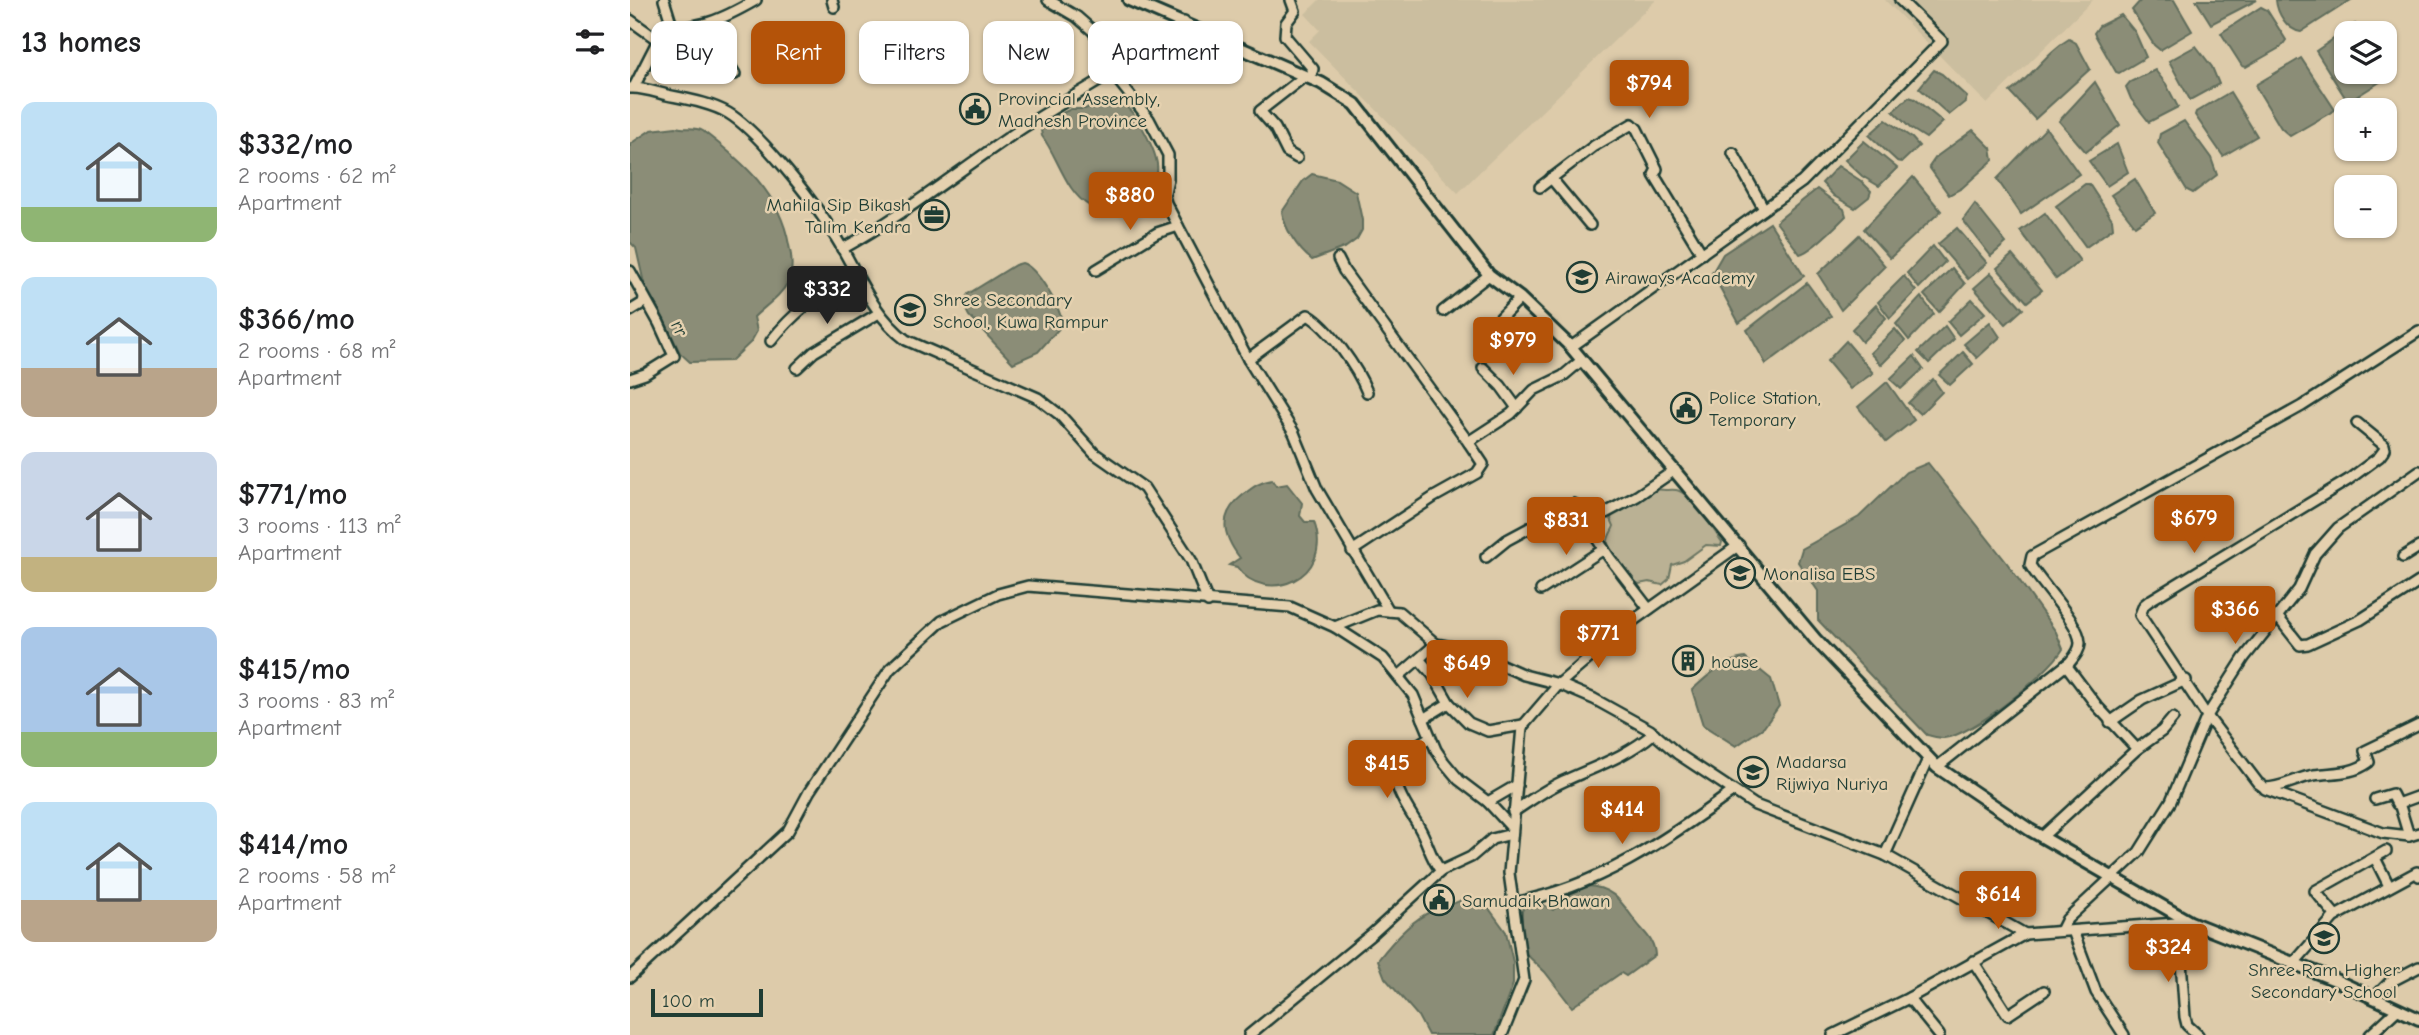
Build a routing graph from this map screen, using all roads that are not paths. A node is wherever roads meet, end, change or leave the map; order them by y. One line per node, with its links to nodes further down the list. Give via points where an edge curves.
1 (664, 0): 8 (street)
2 (756, 0): 9 (street)
3 (1048, 0): 11 (street)
4 (1129, 0): 10 (main road)
5 (1291, 0): 15 (street, via 1296,10 1286,23 1285,36 1313,69)
6 (1900, 0): 23 (street, via 1942,41 1802,182)
7 (630, 20): 12 (street)
8 (671, 21)
9 (709, 21)
10 (1182, 21)
11 (1088, 27)
12 (651, 35)
13 (1243, 48): 15 (main road)
14 (651, 53): 18 (street)
15 (1308, 77): 20 (street, via 1260,111 1287,152); 32 (main road, via 1342,94 1368,118)
16 (1094, 84): 26 (street)
17 (1121, 84): 25 (street, via 1149,119 1168,155 1164,196)
18 (632, 87): 26 (street, via 728,113 793,179)
19 (1733, 153): 23 (street)
20 (1297, 158)
21 (1551, 178): 22 (street); 24 (street); 27 (street, via 1632,124 1657,169 1654,175)
22 (1540, 187)
23 (1764, 209): 27 (street)
24 (1590, 225)
25 (1178, 226): 29 (street, via 1157,233); 42 (street)
26 (842, 249): 31 (street)
27 (1702, 254): 41 (street)
28 (1338, 259): 50 (street)
29 (1096, 270)
30 (630, 271): 33 (street, rr)
31 (855, 272): 37 (street); 39 (street, via 831,286)
32 (1489, 275): 34 (main road); 36 (street)
33 (644, 298): 35 (street); 46 (street, rr, via 674,356)
34 (1520, 298): 40 (street, via 1483,336); 41 (main road)
35 (630, 312)
36 (1443, 312)
37 (878, 313): 44 (street, via 814,352); 62 (street, via 906,340 1038,398 1094,453 1144,488 1191,560)
38 (2419, 331): 69 (street, via 2302,406 2032,556 2030,565 2080,640 2079,650)
39 (771, 341)
40 (1485, 347)
41 (1571, 347): 43 (main road)
42 (1248, 359): 47 (street, via 1308,315 1331,335); 57 (street, via 1294,433 1317,489)
43 (1582, 360): 48 (street, via 1534,390); 51 (main road)
44 (797, 368)
45 (1483, 368): 48 (street)
46 (630, 379)
47 (1367, 391)
48 (1517, 408): 50 (street)
49 (2357, 423): 71 (street, via 2384,445 2379,457 2348,481 2144,605 2142,621)
50 (1469, 443): 57 (street, via 1483,464 1477,473)
51 (1675, 470): 53 (street); 54 (main road)
52 (2419, 471): 65 (street, via 2338,528 2315,554 2299,589)
53 (1587, 523): 56 (street); 58 (street, via 1574,504 1507,540)
54 (1739, 545): 63 (street); 83 (main road, via 1815,639)
55 (2419, 547): 59 (street)
56 (1604, 549): 61 (street); 63 (street)
57 (1352, 551): 64 (street)
58 (1486, 557)
59 (2403, 557)
60 (2419, 582): 65 (street, via 2360,620 2308,644 2300,645)
61 (1541, 590)
62 (1208, 602): 66 (street, via 1290,607); 111 (street, via 1028,586 998,594 942,621 890,669 788,831)
63 (1649, 609): 72 (street)
64 (1390, 611): 66 (street, via 1377,610); 67 (street, via 1399,612)
65 (2277, 616): 74 (street)
66 (1335, 627): 70 (street, via 1368,646)
67 (1436, 644): 68 (street); 72 (street, via 1468,650 1524,675)
68 (1419, 659): 70 (street); 73 (street)
69 (2066, 665): 77 (street); 83 (street)
70 (1399, 676): 76 (street)
71 (2186, 680): 74 (street); 77 (street, via 2142,700)
72 (1559, 684): 78 (street); 80 (street)
73 (1449, 703): 76 (street); 78 (street, via 1469,723 1488,731)
74 (2207, 716): 85 (street); 100 (street, via 2171,801 2139,852)
75 (2173, 718): 82 (street)
76 (1423, 719): 81 (street)
77 (2110, 722): 82 (street)
78 (1523, 725): 84 (street)
79 (2419, 725): 85 (street, via 2365,751 2369,762 2362,767 2270,788)
80 (1654, 733): 86 (street); 91 (street, via 1637,747 1566,779)
81 (1430, 737): 89 (street, via 1459,780); 98 (street, via 1397,765 1395,774 1407,812)
82 (2137, 749): 94 (street)
83 (1932, 763): 94 (main road); 96 (street)
84 (1517, 785): 89 (street); 91 (street)
85 (2261, 786): 93 (street, via 2364,826)
86 (1732, 792): 96 (street); 102 (street, via 1633,857 1563,890)
87 (2419, 796): 90 (street)
88 (2375, 799): 90 (street, via 2392,794)
89 (1488, 802): 92 (street)
90 (2399, 803): 93 (street)
91 (1513, 812): 92 (street)
92 (1511, 831): 98 (street); 102 (street)
93 (2414, 835)
94 (2042, 837): 100 (main road)
95 (2386, 851): 97 (street)
96 (1885, 855): 107 (street)
97 (2375, 858): 101 (street); 103 (street, via 2315,891)
98 (1441, 871): 117 (street)
99 (2419, 876): 101 (street)
100 (2111, 878): 104 (main road); 105 (street, via 2067,919)
101 (2389, 886): 103 (street)
102 (1512, 903): 118 (street, via 1524,980)
103 (2336, 916): 109 (street)
104 (2187, 923): 106 (street); 109 (main road); 122 (street, via 2180,947 2183,1006 2187,1025)
105 (2061, 931): 106 (street); 107 (street)
106 (2073, 931): 121 (street, via 2096,992)
107 (2025, 934): 108 (street)
108 (1973, 961): 112 (street, via 2008,1015); 113 (street)
109 (2294, 963): 114 (main road)
110 (2419, 967): 114 (street, via 2390,982)
111 (630, 977)
112 (2043, 991)
113 (1909, 998): 119 (street); 120 (street)
114 (2374, 998): 115 (main road)
115 (2398, 1009): 116 (main road); 123 (street)
116 (2419, 1019)
117 (1249, 1035)
118 (1502, 1035)
119 (1833, 1035)
120 (1939, 1035)
121 (2124, 1035)
122 (2198, 1035)
123 (2371, 1035)

